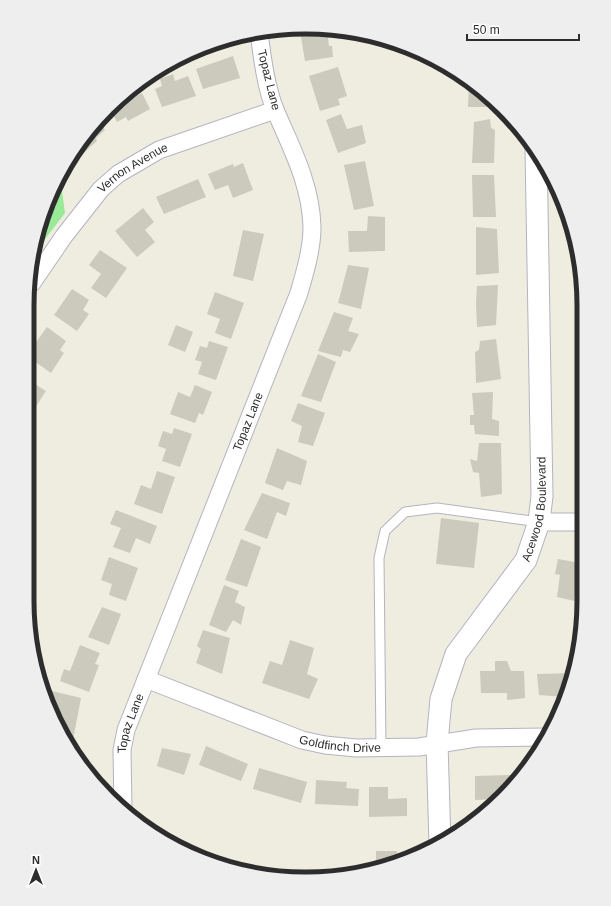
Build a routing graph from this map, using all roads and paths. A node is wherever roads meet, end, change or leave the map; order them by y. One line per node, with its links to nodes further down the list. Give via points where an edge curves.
1 (260, 38): 2 (street, Topaz Lane)
2 (275, 110): 4 (street, Vernon Avenue, via 159,150 118,174 101,189); 7 (street, Topaz Lane, via 305,182 312,228 308,259 299,292)
3 (536, 163): 5 (street, Acewood Boulevard, via 542,496)
4 (36, 277)
5 (539, 522): 6 (street); 9 (street, Acewood Boulevard, via 526,560 456,654 441,699); 10 (lane, via 437,508 405,512 385,531 379,558)
6 (577, 522)
7 (146, 679): 10 (street, Goldfinch Drive, via 302,740 325,745); 11 (street, Topaz Lane, via 126,730 122,750)
8 (540, 737): 9 (street, Goldfinch Drive, via 476,738)
9 (437, 743): 10 (street, Goldfinch Drive, via 421,747); 12 (street, Acewood Boulevard)
10 (382, 748)
11 (123, 802)
12 (440, 837)

